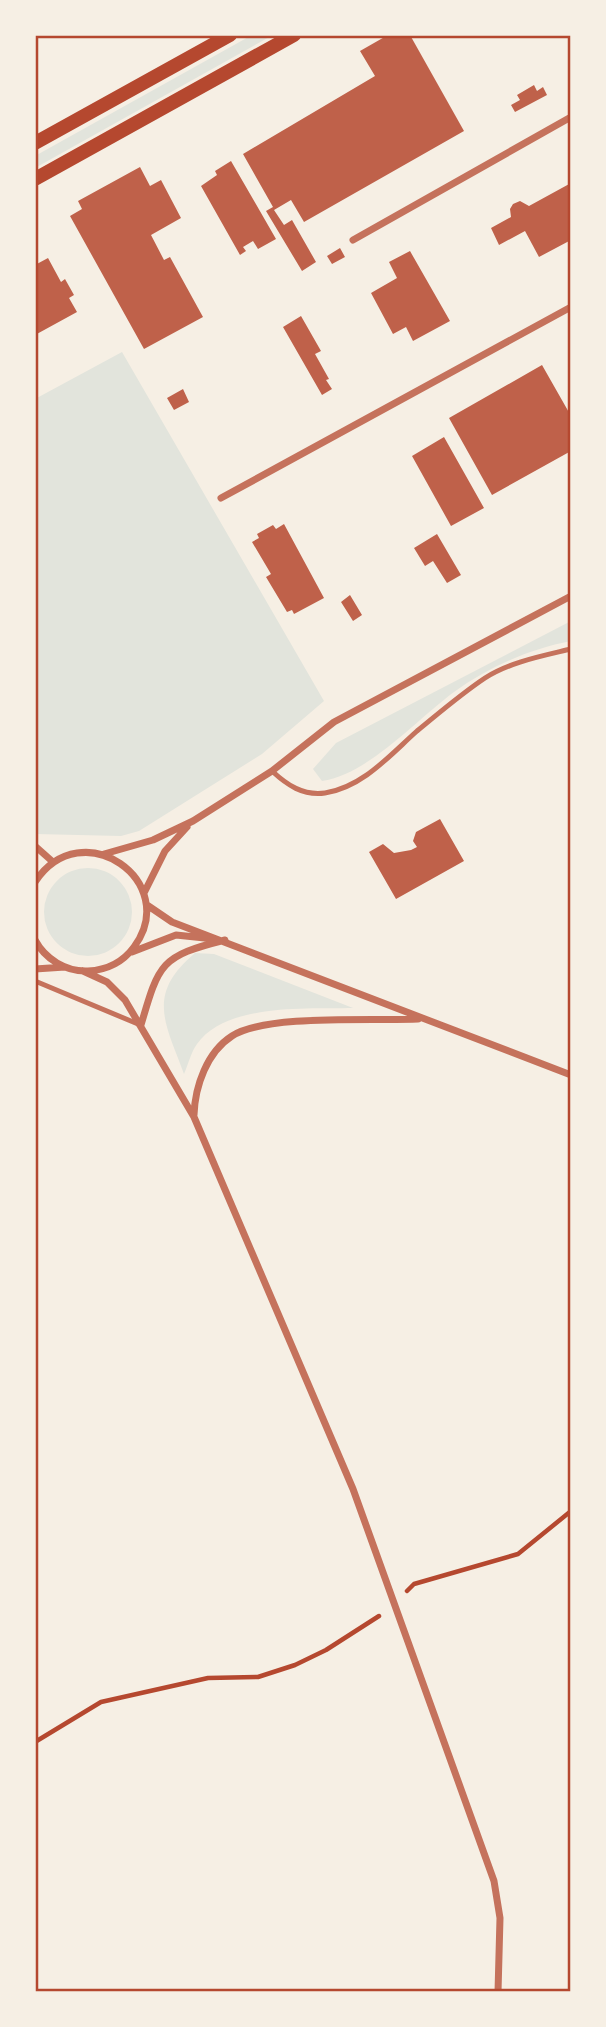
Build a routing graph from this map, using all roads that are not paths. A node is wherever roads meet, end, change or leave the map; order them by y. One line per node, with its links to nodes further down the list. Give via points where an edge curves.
1 (230, 35): 4 (main road)
2 (294, 35): 5 (main road)
3 (571, 117): 6 (street)
4 (36, 139)
5 (35, 179)
6 (353, 240)
7 (571, 307): 8 (street)
8 (221, 498)
9 (571, 596): 11 (street, via 338,719)
10 (571, 649): 11 (lane, via 487,677 418,730 380,768 354,781 324,793 303,791 289,787)
11 (272, 771): 12 (street)
12 (192, 821): 14 (street, via 153,840); 17 (street, via 165,851)
13 (35, 846): 15 (street)
14 (104, 854): 15 (street, via 78,853); 17 (street, via 135,876)
15 (53, 862): 16 (street)
16 (35, 882)
17 (144, 894): 18 (street)
18 (146, 905): 20 (street, via 172,922); 21 (street, via 146,923)
19 (35, 940): 22 (street, via 50,959)
20 (225, 940): 21 (street, via 176,935); 26 (street); 27 (street, via 182,951 165,965 152,988)
21 (130, 953): 24 (street, via 116,964)
22 (65, 967): 23 (street); 24 (street)
23 (35, 969)
24 (83, 971): 27 (street, via 107,982)
25 (35, 981): 27 (lane)
26 (422, 1019): 28 (street); 29 (street, via 269,1024 234,1034 206,1067)
27 (141, 1025): 29 (street)
28 (571, 1075)
29 (194, 1117): 30 (street, via 352,1489 494,1881 500,1918)
30 (498, 1992)

